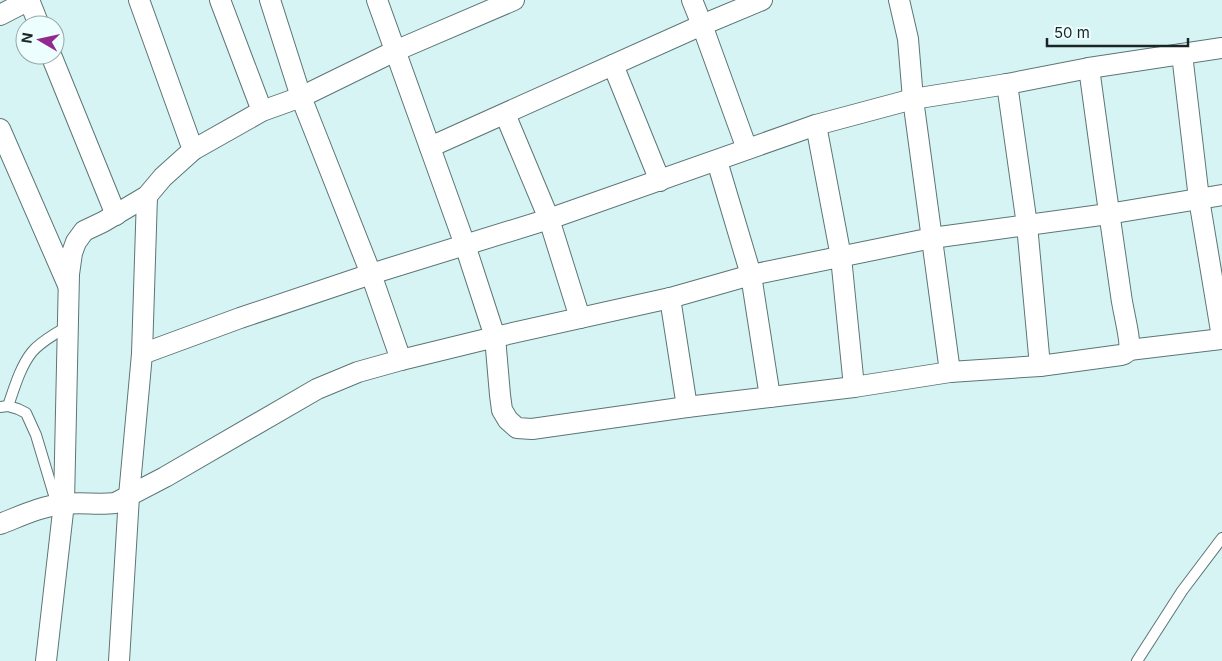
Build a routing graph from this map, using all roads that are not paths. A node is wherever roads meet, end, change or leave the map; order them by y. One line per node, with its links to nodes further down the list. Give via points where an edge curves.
1 (30, 0): 10 (street); 11 (street)
2 (138, 0): 28 (street)
3 (220, 0): 22 (street)
4 (270, 0): 20 (street)
5 (377, 0): 14 (street)
6 (514, 0): 14 (street)
7 (692, 0): 12 (street)
8 (762, 0): 12 (street)
9 (899, 0): 21 (street, via 908,39)
10 (0, 15)
11 (35, 15)
12 (702, 25): 17 (street); 27 (street)
13 (1222, 48): 15 (street)
14 (395, 51): 20 (street); 26 (street)
15 (1182, 54): 18 (street); 33 (street)
16 (55, 65): 35 (street)
17 (612, 65): 23 (street); 30 (street)
18 (1089, 68): 19 (street); 34 (street)
19 (1007, 84): 21 (street); 37 (street)
20 (301, 98): 22 (street); 41 (street)
21 (913, 99): 24 (street); 38 (street)
22 (262, 111): 28 (street)
23 (505, 114): 26 (street); 36 (street)
24 (816, 125): 27 (street); 40 (street)
25 (0, 129): 43 (street)
26 (430, 147): 39 (street)
27 (747, 149): 29 (street)
28 (193, 150): 32 (street, via 163,176)
29 (717, 161): 30 (street); 42 (street)
30 (660, 181): 36 (street)
31 (1222, 195): 33 (street)
32 (148, 196): 35 (street); 50 (street)
33 (1199, 199): 34 (street); 48 (street)
34 (1108, 214): 37 (street); 49 (street)
35 (116, 215): 43 (street, via 84,231 76,242)
36 (549, 219): 39 (street); 45 (street)
37 (1027, 225): 38 (street); 52 (street)
38 (932, 238): 40 (street); 53 (street)
39 (465, 245): 41 (street); 47 (street)
40 (841, 258): 42 (street); 54 (street)
41 (371, 274): 50 (street); 51 (street)
42 (751, 275): 44 (street); 55 (street)
43 (69, 288): 46 (street)
44 (670, 298): 45 (street); 57 (street)
45 (580, 318): 47 (street)
46 (68, 325): 56 (lane, via 33,351); 59 (street)
47 (495, 337): 51 (street); 57 (street, via 502,410 517,428 532,429)
48 (1222, 338): 49 (street)
49 (1129, 350): 52 (street, via 1121,355)
50 (142, 354): 58 (street)
51 (401, 360): 58 (street, via 358,372 317,389)
52 (1040, 366): 53 (street)
53 (950, 372): 54 (street)
54 (854, 387): 55 (street)
55 (770, 397): 57 (street)
56 (4, 407): 59 (lane, via 26,413)
57 (687, 407)
58 (129, 496): 59 (street, via 115,503); 63 (street)
59 (61, 504): 60 (street); 62 (street)
60 (0, 524)
61 (1222, 538): 64 (lane, via 1182,591)
62 (46, 661)
63 (119, 661)
64 (1137, 661)

